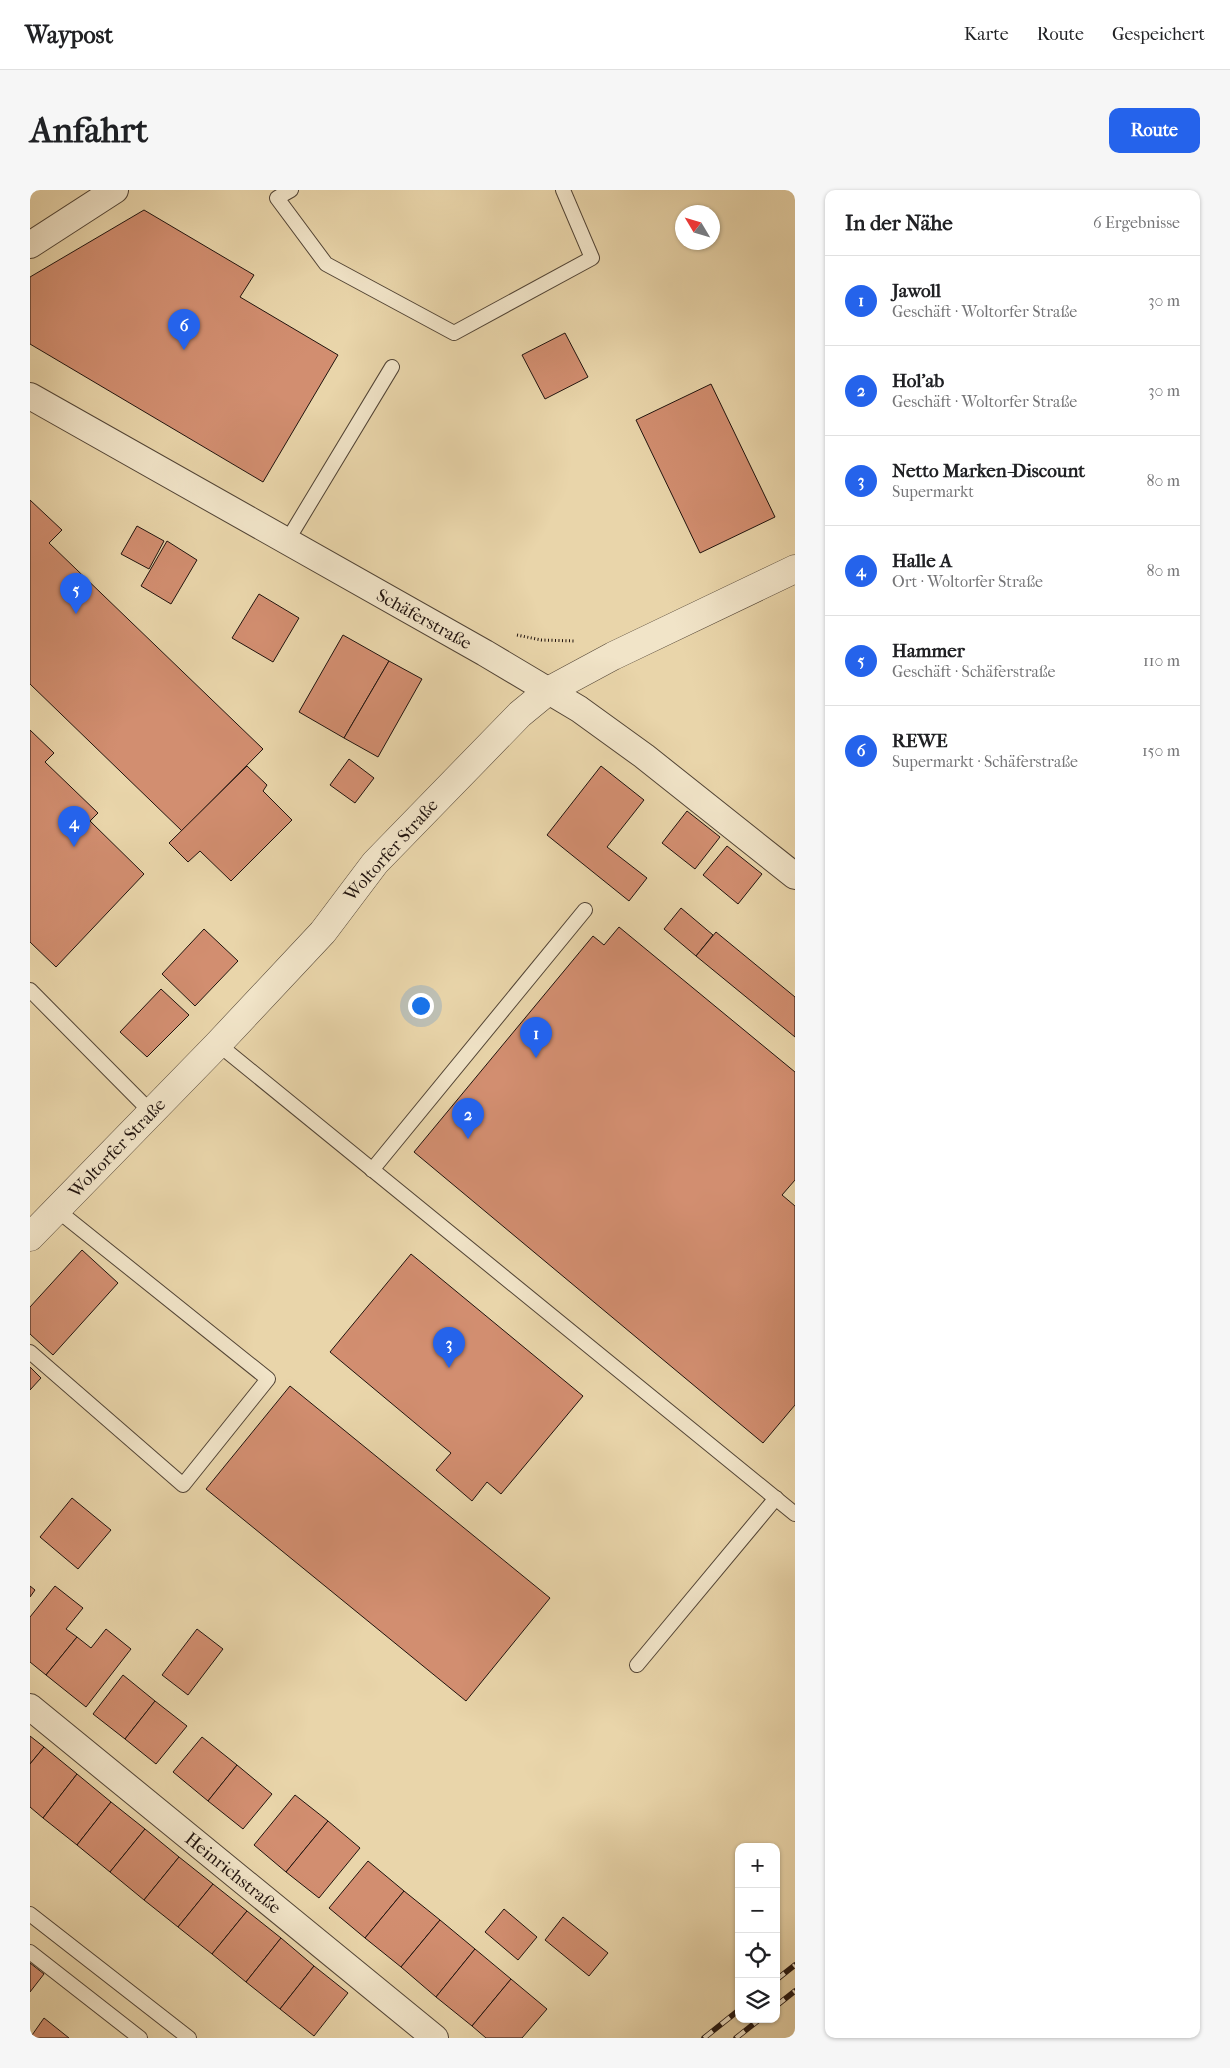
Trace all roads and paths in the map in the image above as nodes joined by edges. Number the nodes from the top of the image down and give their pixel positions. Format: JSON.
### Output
{"nodes":[{"id":1,"x":115,"y":190,"type":"edge"},
{"id":2,"x":291,"y":190,"type":"edge"},
{"id":3,"x":563,"y":190,"type":"edge"},
{"id":4,"x":30,"y":245,"type":"edge"},
{"id":5,"x":392,"y":367,"type":"dead end"},
{"id":6,"x":30,"y":396,"type":"edge"},
{"id":7,"x":287,"y":541,"type":"junction"},
{"id":8,"x":795,"y":569,"type":"edge"},
{"id":9,"x":508,"y":634,"type":"dead end"},
{"id":10,"x":579,"y":641,"type":"dead end"},
{"id":11,"x":548,"y":691,"type":"junction"},
{"id":12,"x":795,"y":876,"type":"edge"},
{"id":13,"x":585,"y":910,"type":"dead end"},
{"id":14,"x":30,"y":990,"type":"edge"},
{"id":15,"x":218,"y":1044,"type":"junction"},
{"id":16,"x":151,"y":1112,"type":"junction"},
{"id":17,"x":372,"y":1170,"type":"junction"},
{"id":18,"x":57,"y":1210,"type":"junction"},
{"id":19,"x":30,"y":1237,"type":"edge"},
{"id":20,"x":30,"y":1352,"type":"edge"},
{"id":21,"x":776,"y":1498,"type":"junction"},
{"id":22,"x":795,"y":1514,"type":"edge"},
{"id":23,"x":638,"y":1665,"type":"dead end"},
{"id":24,"x":30,"y":1707,"type":"edge"},
{"id":25,"x":30,"y":1914,"type":"edge"},
{"id":26,"x":30,"y":1952,"type":"edge"},
{"id":27,"x":140,"y":2038,"type":"edge"},
{"id":28,"x":189,"y":2038,"type":"edge"},
{"id":29,"x":435,"y":2038,"type":"edge"}],
"edges":[{"from":1,"to":4,"type":"street"},
{"from":2,"to":3,"type":"lane"},
{"from":5,"to":7,"type":"lane"},
{"from":6,"to":7,"type":"street","name":"Schäferstraße"},
{"from":7,"to":11,"type":"street","name":"Schäferstraße"},
{"from":8,"to":11,"type":"street","name":"Woltorfer Straße"},
{"from":9,"to":10,"type":"path"},
{"from":11,"to":12,"type":"street","name":"Schäferstraße"},
{"from":11,"to":15,"type":"street","name":"Woltorfer Straße"},
{"from":13,"to":17,"type":"lane"},
{"from":14,"to":16,"type":"lane"},
{"from":15,"to":16,"type":"street","name":"Woltorfer Straße"},
{"from":15,"to":17,"type":"lane"},
{"from":16,"to":18,"type":"street","name":"Woltorfer Straße"},
{"from":17,"to":21,"type":"lane"},
{"from":18,"to":19,"type":"street","name":"Woltorfer Straße"},
{"from":18,"to":20,"type":"lane"},
{"from":21,"to":22,"type":"lane"},
{"from":21,"to":23,"type":"lane"},
{"from":24,"to":29,"type":"street","name":"Heinrichstraße"},
{"from":25,"to":28,"type":"lane"},
{"from":26,"to":27,"type":"lane"}]}
